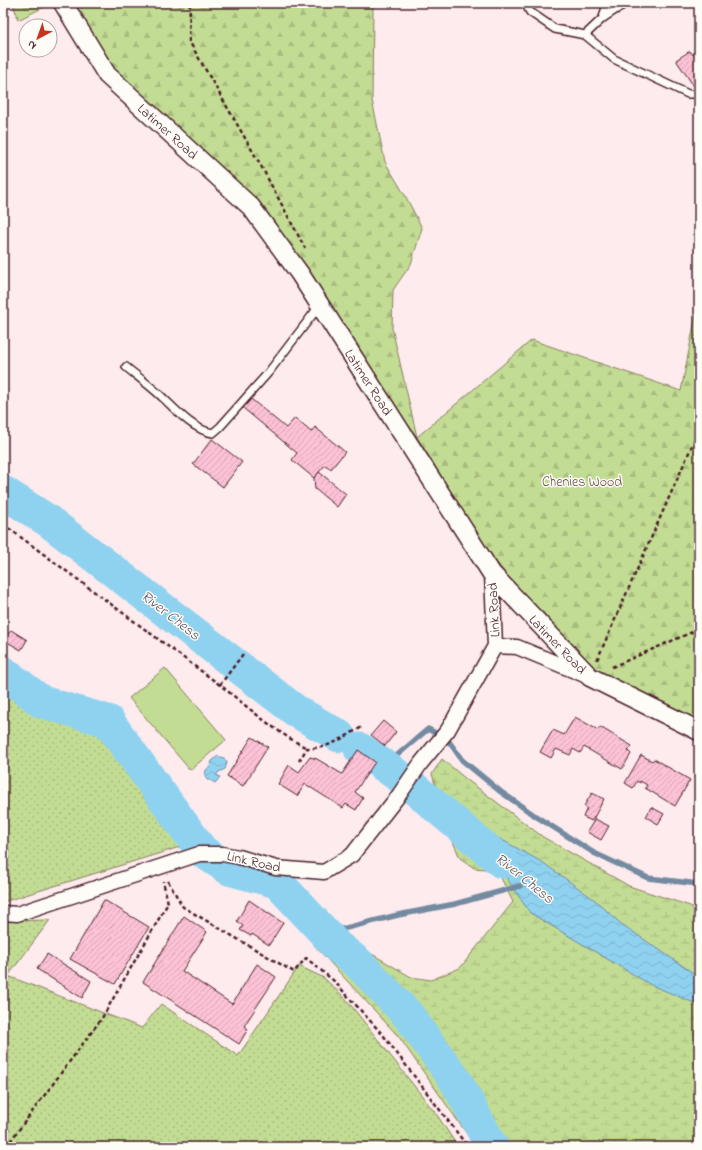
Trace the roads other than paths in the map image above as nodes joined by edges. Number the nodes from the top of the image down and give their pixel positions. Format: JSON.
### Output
{"nodes":[{"id":1,"x":63,"y":3,"type":"edge"},
{"id":2,"x":524,"y":3,"type":"edge"},
{"id":3,"x":607,"y":3,"type":"edge"},
{"id":4,"x":626,"y":3,"type":"edge"},
{"id":5,"x":603,"y":18,"type":"junction"},
{"id":6,"x":585,"y":34,"type":"junction"},
{"id":7,"x":699,"y":94,"type":"edge"},
{"id":8,"x":320,"y":305,"type":"junction"},
{"id":9,"x":126,"y":367,"type":"dead end"},
{"id":10,"x":492,"y":574,"type":"junction"},
{"id":11,"x":495,"y":646,"type":"junction"},
{"id":12,"x":590,"y":677,"type":"junction"},
{"id":13,"x":699,"y":731,"type":"edge"},
{"id":14,"x":3,"y":913,"type":"edge"}],
"edges":[{"from":1,"to":8,"type":"street","name":"Latimer Road"},
{"from":2,"to":6,"type":"lane"},
{"from":3,"to":5,"type":"lane"},
{"from":4,"to":5,"type":"lane"},
{"from":5,"to":6,"type":"lane"},
{"from":6,"to":7,"type":"lane"},
{"from":8,"to":9,"type":"lane"},
{"from":8,"to":10,"type":"street","name":"Latimer Road"},
{"from":10,"to":11,"type":"street","name":"Link Road"},
{"from":10,"to":12,"type":"street","name":"Latimer Road"},
{"from":11,"to":12,"type":"street","name":"Link Road"},
{"from":11,"to":14,"type":"street","name":"Link Road"},
{"from":12,"to":13,"type":"street","name":"Latimer Road"}]}
